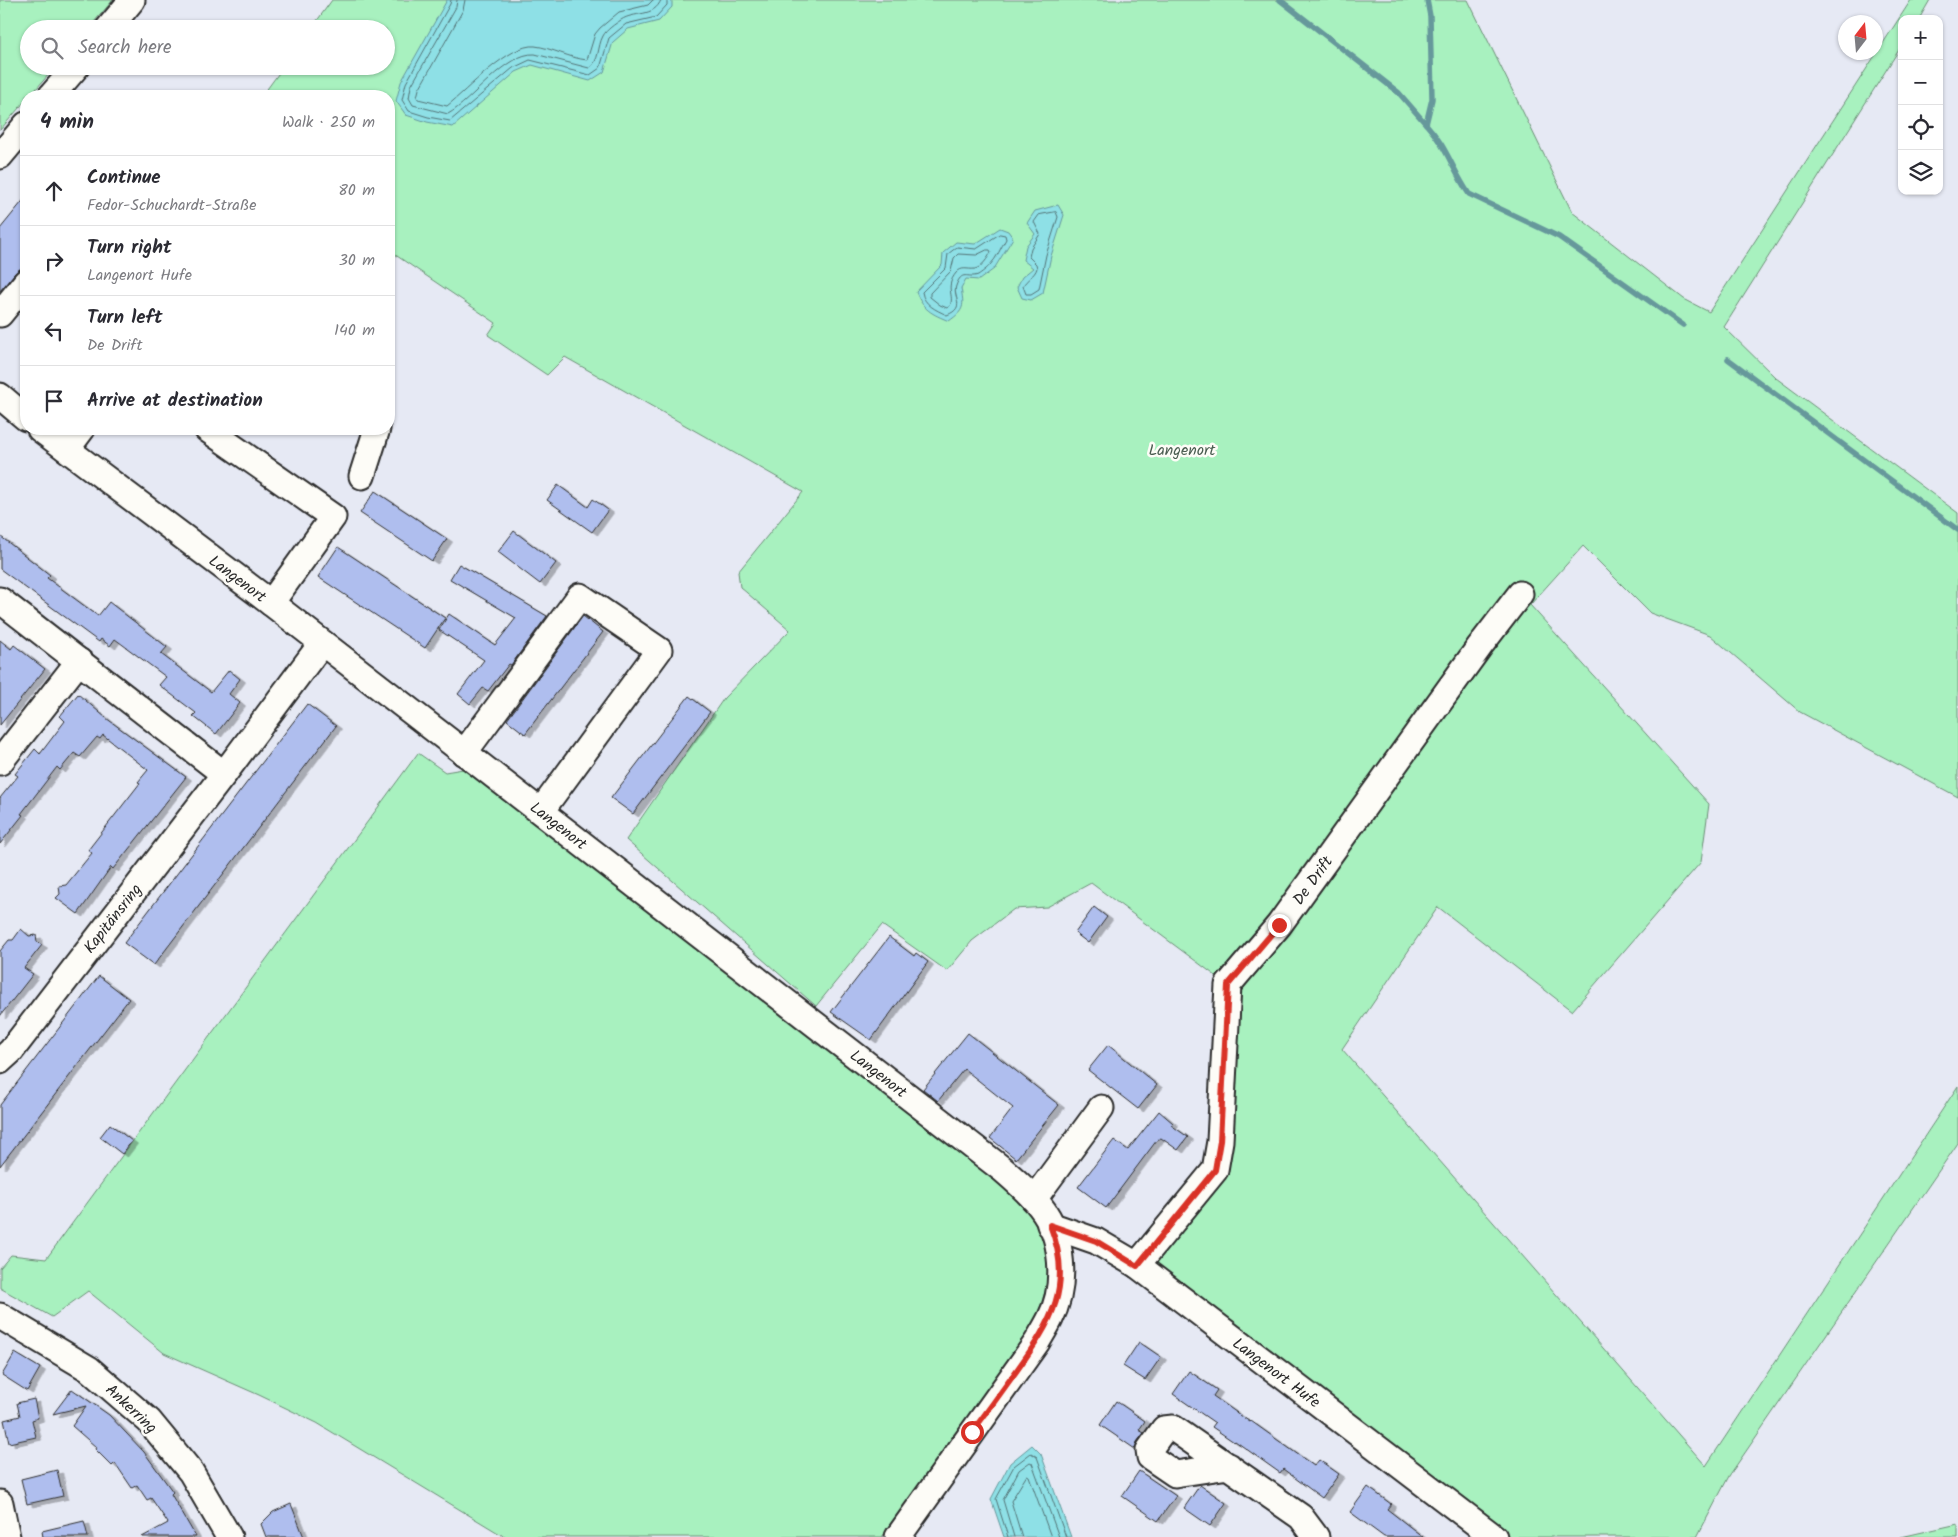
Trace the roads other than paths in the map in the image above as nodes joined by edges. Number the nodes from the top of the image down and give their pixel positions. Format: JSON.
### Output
{"nodes":[{"id":1,"x":132,"y":0,"type":"edge"},
{"id":2,"x":115,"y":20,"type":"edge"},
{"id":3,"x":68,"y":75,"type":"edge"},
{"id":4,"x":56,"y":90,"type":"edge"},
{"id":5,"x":20,"y":132,"type":"edge"},
{"id":6,"x":0,"y":156,"type":"edge"},
{"id":7,"x":20,"y":289,"type":"edge"},
{"id":8,"x":0,"y":314,"type":"edge"},
{"id":9,"x":0,"y":396,"type":"edge"},
{"id":10,"x":20,"y":413,"type":"edge"},
{"id":11,"x":48,"y":435,"type":"edge"},
{"id":12,"x":78,"y":435,"type":"edge"},
{"id":13,"x":216,"y":435,"type":"edge"},
{"id":14,"x":375,"y":435,"type":"edge"},
{"id":15,"x":67,"y":449,"type":"junction"},
{"id":16,"x":362,"y":476,"type":"dead end"},
{"id":17,"x":1520,"y":594,"type":"dead end"},
{"id":18,"x":0,"y":600,"type":"edge"},
{"id":19,"x":271,"y":603,"type":"junction"},
{"id":20,"x":322,"y":643,"type":"junction"},
{"id":21,"x":79,"y":661,"type":"junction"},
{"id":22,"x":464,"y":753,"type":"junction"},
{"id":23,"x":0,"y":762,"type":"edge"},
{"id":24,"x":224,"y":774,"type":"junction"},
{"id":25,"x":541,"y":811,"type":"junction"},
{"id":26,"x":0,"y":1061,"type":"edge"},
{"id":27,"x":1101,"y":1108,"type":"dead end"},
{"id":28,"x":1034,"y":1199,"type":"junction"},
{"id":29,"x":1054,"y":1233,"type":"junction"},
{"id":30,"x":1137,"y":1266,"type":"junction"},
{"id":31,"x":0,"y":1316,"type":"edge"},
{"id":32,"x":1229,"y":1466,"type":"dead end"},
{"id":33,"x":0,"y":1503,"type":"edge"},
{"id":34,"x":7,"y":1537,"type":"edge"},
{"id":35,"x":229,"y":1537,"type":"edge"},
{"id":36,"x":898,"y":1537,"type":"edge"},
{"id":37,"x":1316,"y":1537,"type":"edge"},
{"id":38,"x":1494,"y":1537,"type":"edge"}],
"edges":[{"from":1,"to":2,"type":"street"},
{"from":3,"to":4,"type":"street"},
{"from":5,"to":6,"type":"street"},
{"from":7,"to":8,"type":"street"},
{"from":9,"to":10,"type":"street"},
{"from":11,"to":15,"type":"street","name":"Langenort"},
{"from":12,"to":15,"type":"street"},
{"from":13,"to":19,"type":"street"},
{"from":14,"to":16,"type":"street"},
{"from":15,"to":19,"type":"street","name":"Langenort"},
{"from":17,"to":30,"type":"street","name":"De Drift"},
{"from":18,"to":21,"type":"street"},
{"from":19,"to":20,"type":"street","name":"Langenort"},
{"from":20,"to":22,"type":"street","name":"Langenort"},
{"from":20,"to":24,"type":"street","name":"Kapitänsring"},
{"from":21,"to":23,"type":"street"},
{"from":21,"to":24,"type":"street"},
{"from":22,"to":25,"type":"street","name":"Langenort"},
{"from":22,"to":25,"type":"street"},
{"from":24,"to":26,"type":"street","name":"Kapitänsring"},
{"from":25,"to":28,"type":"street","name":"Langenort"},
{"from":27,"to":28,"type":"street"},
{"from":28,"to":29,"type":"street","name":"Langenort"},
{"from":29,"to":30,"type":"street","name":"Langenort Hufe"},
{"from":29,"to":36,"type":"street"},
{"from":30,"to":38,"type":"street","name":"Langenort Hufe"},
{"from":31,"to":35,"type":"street","name":"Ankerring"},
{"from":32,"to":37,"type":"street"},
{"from":33,"to":34,"type":"street"}]}
